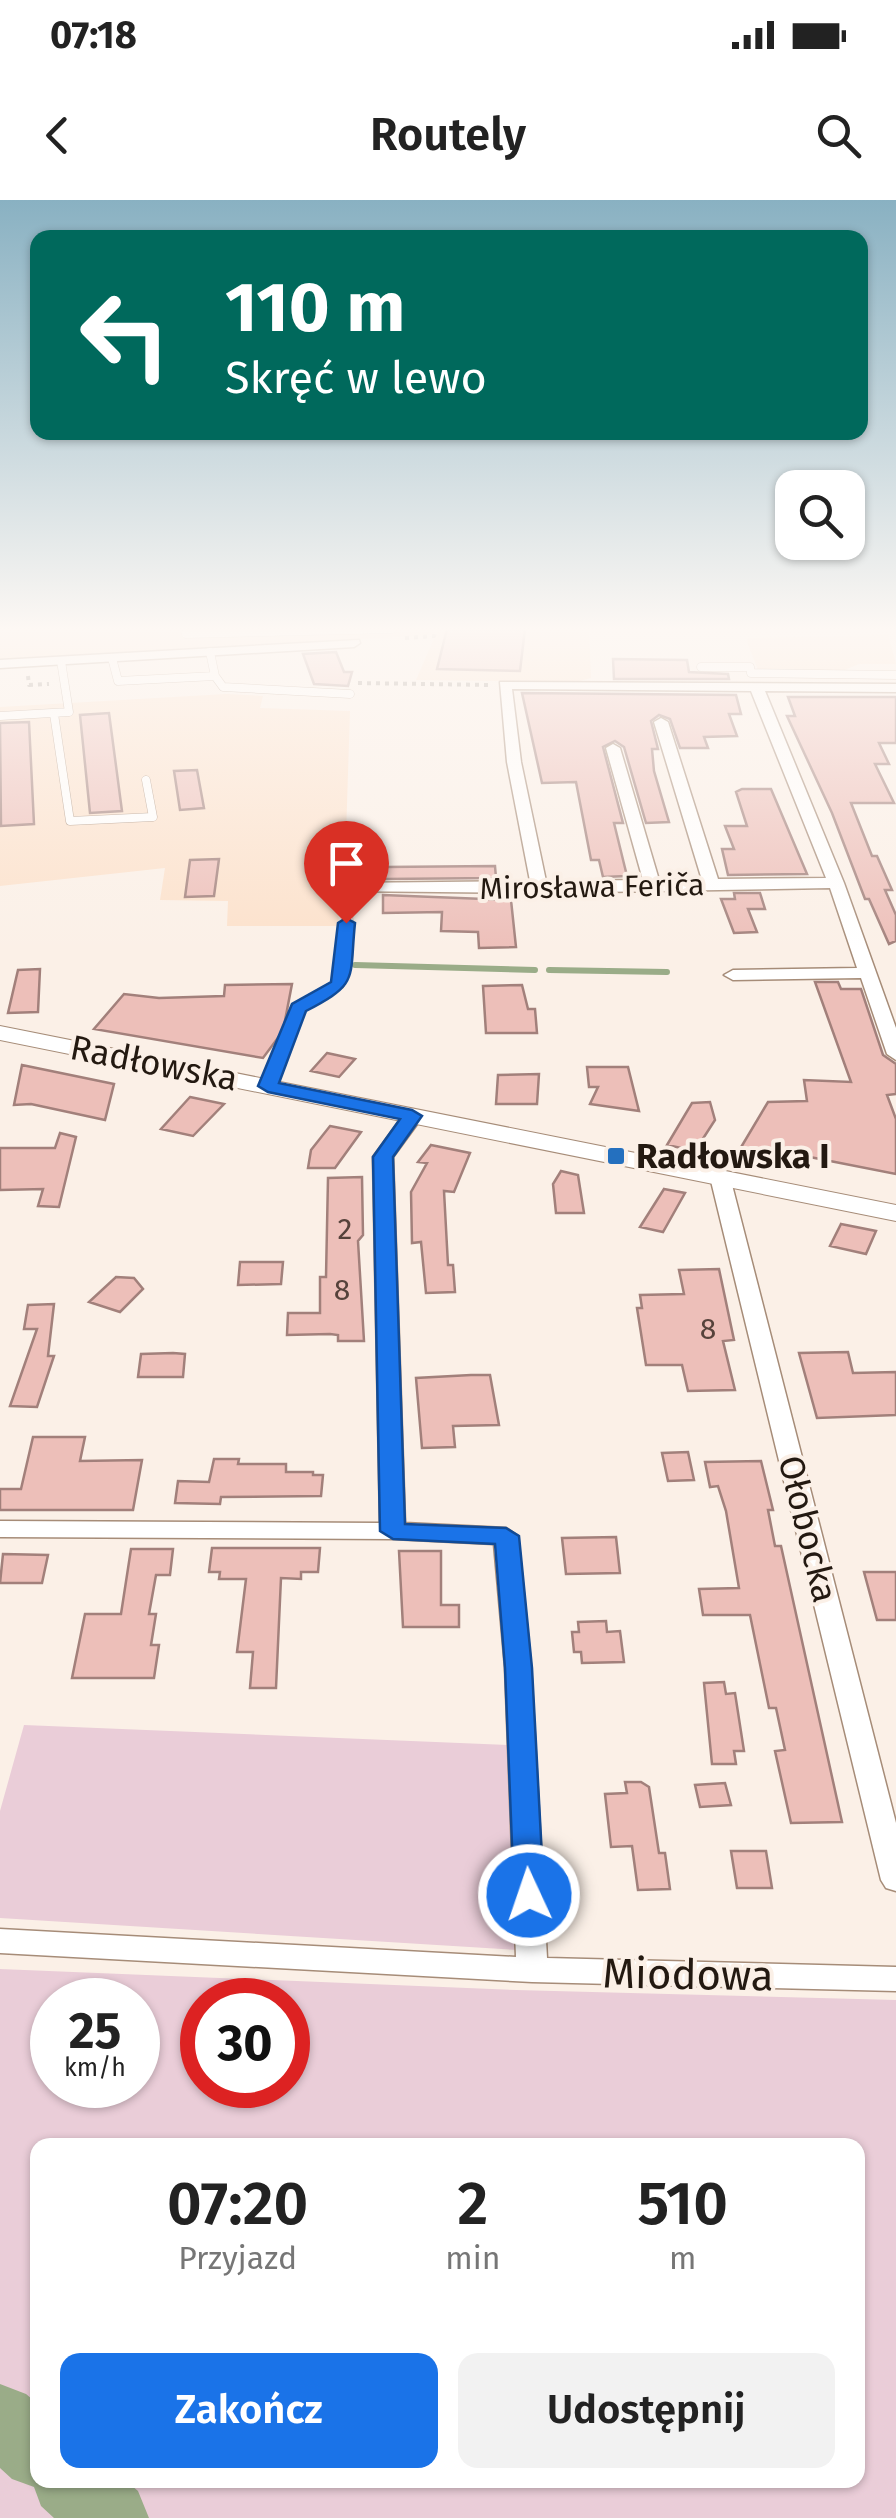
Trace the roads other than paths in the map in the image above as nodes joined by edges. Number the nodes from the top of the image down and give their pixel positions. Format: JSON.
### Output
{"nodes":[{"id":1,"x":57,"y":737,"type":"edge"},
{"id":2,"x":511,"y":737,"type":"edge"},
{"id":3,"x":666,"y":737,"type":"edge"},
{"id":4,"x":777,"y":737,"type":"edge"},
{"id":5,"x":613,"y":748,"type":"dead end"},
{"id":6,"x":146,"y":780,"type":"dead end"},
{"id":7,"x":346,"y":849,"type":"dead end"},
{"id":8,"x":836,"y":884,"type":"junction"},
{"id":9,"x":653,"y":886,"type":"junction"},
{"id":10,"x":712,"y":886,"type":"junction"},
{"id":11,"x":348,"y":888,"type":"junction"},
{"id":12,"x":538,"y":888,"type":"junction"},
{"id":13,"x":865,"y":973,"type":"junction"},
{"id":14,"x":733,"y":975,"type":"dead end"},
{"id":15,"x":0,"y":1032,"type":"edge"},
{"id":16,"x":896,"y":1054,"type":"edge"},
{"id":17,"x":268,"y":1086,"type":"junction"},
{"id":18,"x":412,"y":1116,"type":"junction"},
{"id":19,"x":720,"y":1177,"type":"junction"},
{"id":20,"x":896,"y":1212,"type":"edge"},
{"id":21,"x":0,"y":1529,"type":"edge"},
{"id":22,"x":393,"y":1531,"type":"junction"},
{"id":23,"x":896,"y":1880,"type":"edge"},
{"id":24,"x":0,"y":1940,"type":"edge"},
{"id":25,"x":532,"y":1970,"type":"junction"},
{"id":26,"x":896,"y":1979,"type":"edge"}],
"edges":[{"from":1,"to":6,"type":"lane"},
{"from":2,"to":12,"type":"street"},
{"from":3,"to":10,"type":"street"},
{"from":4,"to":8,"type":"street"},
{"from":5,"to":9,"type":"street"},
{"from":7,"to":11,"type":"lane"},
{"from":8,"to":10,"type":"street","name":"Mirosława Feriča"},
{"from":8,"to":13,"type":"street"},
{"from":9,"to":10,"type":"street","name":"Mirosława Feriča"},
{"from":9,"to":12,"type":"street","name":"Mirosława Feriča"},
{"from":11,"to":12,"type":"street","name":"Mirosława Feriča"},
{"from":11,"to":17,"type":"lane"},
{"from":13,"to":14,"type":"street"},
{"from":13,"to":16,"type":"street"},
{"from":15,"to":17,"type":"street","name":"Radłowska"},
{"from":17,"to":18,"type":"street","name":"Radłowska"},
{"from":18,"to":19,"type":"street","name":"Radłowska"},
{"from":18,"to":22,"type":"street"},
{"from":19,"to":20,"type":"street","name":"Radłowska"},
{"from":19,"to":23,"type":"street","name":"Ołobocka"},
{"from":21,"to":22,"type":"street"},
{"from":22,"to":25,"type":"street"},
{"from":24,"to":25,"type":"street","name":"Miodowa"},
{"from":25,"to":26,"type":"street","name":"Miodowa"}]}
